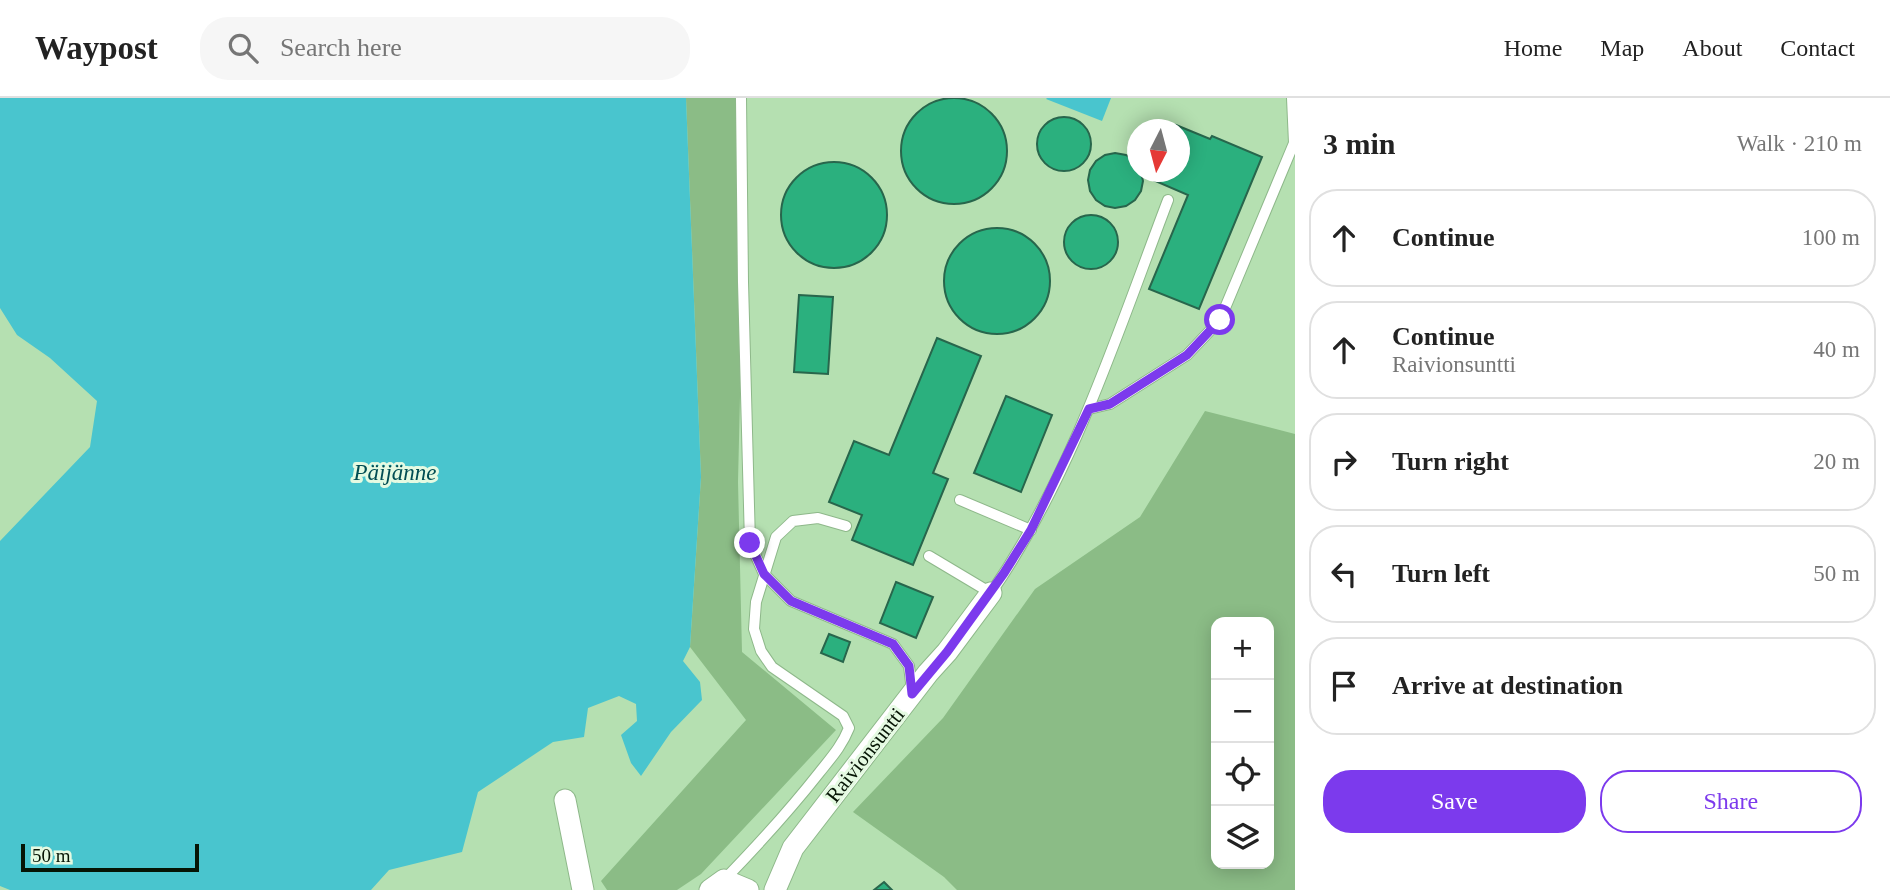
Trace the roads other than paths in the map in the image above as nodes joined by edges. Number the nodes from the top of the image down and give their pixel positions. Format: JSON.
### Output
{"nodes":[{"id":1,"x":741,"y":98,"type":"edge"},
{"id":2,"x":1292,"y":98,"type":"edge"},
{"id":3,"x":1168,"y":200,"type":"dead end"},
{"id":4,"x":1089,"y":409,"type":"junction"},
{"id":5,"x":960,"y":500,"type":"dead end"},
{"id":6,"x":846,"y":526,"type":"dead end"},
{"id":7,"x":1031,"y":530,"type":"junction"},
{"id":8,"x":929,"y":556,"type":"dead end"},
{"id":9,"x":764,"y":574,"type":"junction"},
{"id":10,"x":991,"y":593,"type":"junction"},
{"id":11,"x":912,"y":694,"type":"junction"},
{"id":12,"x":565,"y":800,"type":"dead end"},
{"id":13,"x":717,"y":885,"type":"edge"},
{"id":14,"x":583,"y":890,"type":"edge"},
{"id":15,"x":748,"y":890,"type":"edge"},
{"id":16,"x":775,"y":890,"type":"edge"}],
"edges":[{"from":1,"to":9,"type":"lane"},
{"from":2,"to":4,"type":"lane"},
{"from":3,"to":4,"type":"lane"},
{"from":4,"to":7,"type":"lane"},
{"from":5,"to":7,"type":"lane"},
{"from":6,"to":9,"type":"lane"},
{"from":7,"to":10,"type":"lane"},
{"from":8,"to":10,"type":"lane"},
{"from":9,"to":11,"type":"lane"},
{"from":9,"to":13,"type":"lane"},
{"from":10,"to":11,"type":"street","name":"Raivionsuntti"},
{"from":11,"to":16,"type":"street","name":"Raivionsuntti"},
{"from":12,"to":14,"type":"street"},
{"from":13,"to":15,"type":"street"}]}
